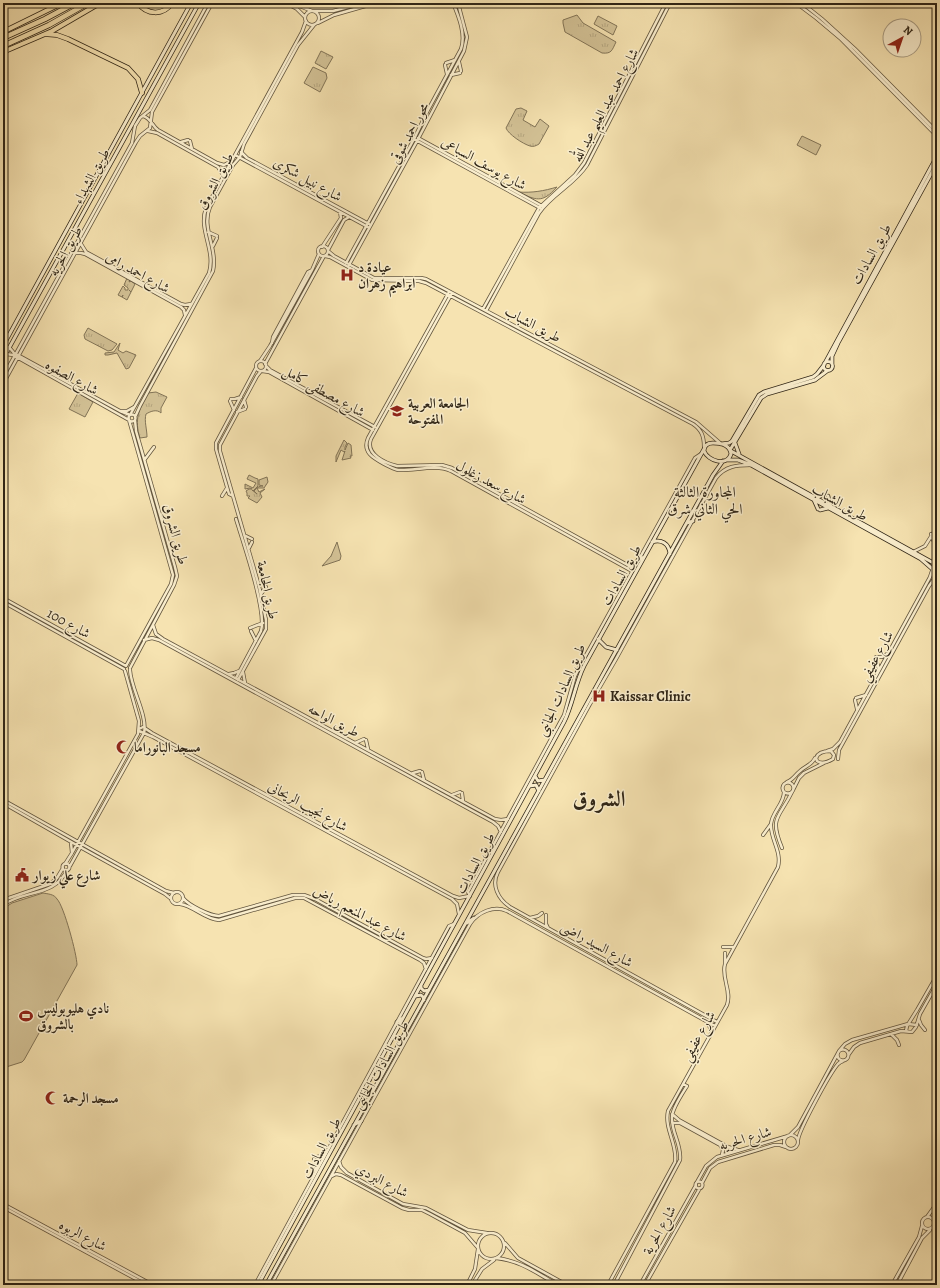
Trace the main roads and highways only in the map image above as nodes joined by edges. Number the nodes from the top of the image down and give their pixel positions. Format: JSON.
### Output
{"nodes":[{"id":1,"x":62,"y":3,"type":"edge"},
{"id":2,"x":75,"y":3,"type":"edge"},
{"id":3,"x":88,"y":3,"type":"edge"},
{"id":4,"x":100,"y":3,"type":"edge"},
{"id":5,"x":138,"y":3,"type":"edge"},
{"id":6,"x":172,"y":3,"type":"edge"},
{"id":7,"x":190,"y":3,"type":"edge"},
{"id":8,"x":199,"y":3,"type":"edge"},
{"id":9,"x":3,"y":32,"type":"edge"},
{"id":10,"x":45,"y":34,"type":"junction"},
{"id":11,"x":3,"y":38,"type":"edge"},
{"id":12,"x":3,"y":46,"type":"edge"},
{"id":13,"x":3,"y":52,"type":"edge"},
{"id":14,"x":142,"y":93,"type":"junction"},
{"id":15,"x":121,"y":131,"type":"junction"},
{"id":16,"x":127,"y":134,"type":"junction"},
{"id":17,"x":116,"y":140,"type":"junction"},
{"id":18,"x":122,"y":144,"type":"junction"},
{"id":19,"x":937,"y":156,"type":"edge"},
{"id":20,"x":937,"y":164,"type":"edge"},
{"id":21,"x":896,"y":234,"type":"junction"},
{"id":22,"x":840,"y":338,"type":"junction"},
{"id":23,"x":3,"y":346,"type":"edge"},
{"id":24,"x":3,"y":359,"type":"edge"},
{"id":25,"x":824,"y":364,"type":"junction"},
{"id":26,"x":832,"y":364,"type":"junction"},
{"id":27,"x":827,"y":371,"type":"junction"},
{"id":28,"x":752,"y":408,"type":"junction"},
{"id":29,"x":735,"y":442,"type":"junction"},
{"id":30,"x":721,"y":444,"type":"junction"},
{"id":31,"x":704,"y":448,"type":"junction"},
{"id":32,"x":730,"y":450,"type":"junction"},
{"id":33,"x":740,"y":456,"type":"junction"},
{"id":34,"x":728,"y":460,"type":"junction"},
{"id":35,"x":723,"y":461,"type":"junction"},
{"id":36,"x":714,"y":475,"type":"junction"},
{"id":37,"x":716,"y":478,"type":"road end"},
{"id":38,"x":815,"y":499,"type":"junction"},
{"id":39,"x":830,"y":507,"type":"junction"},
{"id":40,"x":693,"y":521,"type":"road end"},
{"id":41,"x":688,"y":522,"type":"junction"},
{"id":42,"x":652,"y":542,"type":"junction"},
{"id":43,"x":670,"y":554,"type":"junction"},
{"id":44,"x":644,"y":557,"type":"junction"},
{"id":45,"x":638,"y":560,"type":"road end"},
{"id":46,"x":937,"y":565,"type":"edge"},
{"id":47,"x":661,"y":570,"type":"junction"},
{"id":48,"x":664,"y":573,"type":"road end"},
{"id":49,"x":937,"y":574,"type":"edge"},
{"id":50,"x":625,"y":583,"type":"road end"},
{"id":51,"x":626,"y":588,"type":"junction"},
{"id":52,"x":598,"y":639,"type":"junction"},
{"id":53,"x":617,"y":650,"type":"junction"},
{"id":54,"x":603,"y":681,"type":"road end"},
{"id":55,"x":598,"y":685,"type":"junction"},
{"id":56,"x":572,"y":689,"type":"road end"},
{"id":57,"x":575,"y":693,"type":"junction"},
{"id":58,"x":581,"y":715,"type":"junction"},
{"id":59,"x":582,"y":719,"type":"road end"},
{"id":60,"x":556,"y":767,"type":"road end"},
{"id":61,"x":551,"y":769,"type":"junction"},
{"id":62,"x":535,"y":776,"type":"junction"},
{"id":63,"x":544,"y":780,"type":"junction"},
{"id":64,"x":530,"y":786,"type":"junction"},
{"id":65,"x":539,"y":791,"type":"junction"},
{"id":66,"x":502,"y":857,"type":"junction"},
{"id":67,"x":502,"y":866,"type":"road end"},
{"id":68,"x":474,"y":918,"type":"road end"},
{"id":69,"x":465,"y":924,"type":"junction"},
{"id":70,"x":421,"y":985,"type":"junction"},
{"id":71,"x":430,"y":989,"type":"junction"},
{"id":72,"x":415,"y":996,"type":"junction"},
{"id":73,"x":409,"y":1000,"type":"road end"},
{"id":74,"x":424,"y":1000,"type":"junction"},
{"id":75,"x":410,"y":1007,"type":"junction"},
{"id":76,"x":419,"y":1015,"type":"road end"},
{"id":77,"x":404,"y":1017,"type":"junction"},
{"id":78,"x":414,"y":1018,"type":"junction"},
{"id":79,"x":397,"y":1022,"type":"road end"},
{"id":80,"x":408,"y":1030,"type":"junction"},
{"id":81,"x":408,"y":1036,"type":"road end"},
{"id":82,"x":389,"y":1037,"type":"road end"},
{"id":83,"x":390,"y":1043,"type":"junction"},
{"id":84,"x":361,"y":1122,"type":"road end"},
{"id":85,"x":354,"y":1125,"type":"junction"},
{"id":86,"x":351,"y":1131,"type":"junction"},
{"id":87,"x":351,"y":1138,"type":"road end"},
{"id":88,"x":307,"y":1197,"type":"junction"},
{"id":89,"x":313,"y":1201,"type":"junction"},
{"id":90,"x":301,"y":1207,"type":"junction"},
{"id":91,"x":308,"y":1210,"type":"junction"},
{"id":92,"x":261,"y":1280,"type":"junction"},
{"id":93,"x":258,"y":1285,"type":"edge"},
{"id":94,"x":266,"y":1285,"type":"edge"}],
"edges":[{"from":1,"to":9,"type":"highway"},
{"from":2,"to":11,"type":"highway"},
{"from":3,"to":12,"type":"highway"},
{"from":4,"to":10,"type":"highway"},
{"from":5,"to":6,"type":"highway"},
{"from":7,"to":14,"type":"main road","name":"طريق الشهداء"},
{"from":8,"to":16,"type":"main road","name":"طريق الشهداء"},
{"from":10,"to":13,"type":"highway"},
{"from":10,"to":14,"type":"highway"},
{"from":14,"to":15,"type":"main road","name":"طريق الشهداء"},
{"from":15,"to":16,"type":"main road"},
{"from":15,"to":17,"type":"main road","name":"طريق الشهداء"},
{"from":16,"to":18,"type":"main road","name":"طريق الشهداء"},
{"from":17,"to":18,"type":"main road"},
{"from":17,"to":23,"type":"main road","name":"طريق الشهداء"},
{"from":18,"to":24,"type":"main road","name":"طريق الشهداء"},
{"from":19,"to":21,"type":"main road","name":"طريق السادات"},
{"from":20,"to":21,"type":"main road","name":"طريق السادات"},
{"from":21,"to":22,"type":"main road","name":"طريق السادات"},
{"from":22,"to":25,"type":"main road","name":"طريق السادات"},
{"from":22,"to":26,"type":"main road","name":"طريق السادات"},
{"from":25,"to":26,"type":"main road"},
{"from":25,"to":27,"type":"main road"},
{"from":25,"to":28,"type":"main road","name":"طريق السادات"},
{"from":26,"to":27,"type":"main road"},
{"from":27,"to":28,"type":"main road","name":"طريق السادات"},
{"from":28,"to":29,"type":"main road","name":"طريق السادات"},
{"from":28,"to":30,"type":"main road","name":"طريق السادات"},
{"from":29,"to":32,"type":"main road","name":"طريق السادات"},
{"from":29,"to":33,"type":"main road"},
{"from":30,"to":31,"type":"main road"},
{"from":30,"to":32,"type":"main road"},
{"from":31,"to":35,"type":"main road"},
{"from":31,"to":42,"type":"main road","name":"طريق السادات"},
{"from":32,"to":33,"type":"main road","name":"طريق الشباب"},
{"from":32,"to":34,"type":"main road"},
{"from":33,"to":38,"type":"main road","name":"طريق الشباب"},
{"from":34,"to":35,"type":"main road"},
{"from":34,"to":38,"type":"main road","name":"طريق الشباب"},
{"from":35,"to":36,"type":"main road","name":"طريق السادات"},
{"from":36,"to":37,"type":"main road"},
{"from":36,"to":41,"type":"main road","name":"طريق السادات"},
{"from":38,"to":39,"type":"main road","name":"طريق الشباب"},
{"from":38,"to":39,"type":"main road"},
{"from":38,"to":39,"type":"main road"},
{"from":39,"to":46,"type":"main road","name":"طريق الشباب"},
{"from":39,"to":49,"type":"main road","name":"طريق الشباب"},
{"from":40,"to":41,"type":"main road"},
{"from":41,"to":43,"type":"main road","name":"طريق السادات"},
{"from":42,"to":43,"type":"main road"},
{"from":42,"to":44,"type":"main road","name":"طريق السادات"},
{"from":43,"to":47,"type":"main road","name":"طريق السادات"},
{"from":44,"to":45,"type":"main road"},
{"from":44,"to":51,"type":"main road","name":"طريق السادات"},
{"from":47,"to":48,"type":"main road"},
{"from":47,"to":53,"type":"main road","name":"طريق السادات"},
{"from":50,"to":51,"type":"main road"},
{"from":51,"to":52,"type":"main road","name":"طريق السادات"},
{"from":52,"to":53,"type":"main road"},
{"from":52,"to":57,"type":"main road","name":"طريق السادات"},
{"from":53,"to":55,"type":"main road","name":"طريق السادات"},
{"from":54,"to":55,"type":"main road"},
{"from":55,"to":58,"type":"main road","name":"طريق السادات"},
{"from":56,"to":57,"type":"main road"},
{"from":57,"to":62,"type":"main road","name":"طريق السادات"},
{"from":58,"to":59,"type":"main road"},
{"from":58,"to":61,"type":"main road","name":"طريق السادات"},
{"from":60,"to":61,"type":"main road"},
{"from":61,"to":63,"type":"main road","name":"طريق السادات"},
{"from":62,"to":63,"type":"main road"},
{"from":62,"to":64,"type":"main road","name":"طريق السادات"},
{"from":63,"to":65,"type":"main road","name":"طريق السادات"},
{"from":64,"to":65,"type":"main road"},
{"from":64,"to":70,"type":"main road","name":"طريق السادات"},
{"from":65,"to":66,"type":"main road","name":"طريق السادات"},
{"from":66,"to":67,"type":"main road"},
{"from":66,"to":69,"type":"main road","name":"طريق السادات"},
{"from":68,"to":69,"type":"main road"},
{"from":69,"to":71,"type":"main road","name":"طريق السادات"},
{"from":70,"to":71,"type":"main road"},
{"from":70,"to":72,"type":"main road","name":"طريق السادات"},
{"from":71,"to":74,"type":"main road","name":"طريق السادات"},
{"from":72,"to":74,"type":"main road"},
{"from":72,"to":75,"type":"main road","name":"طريق السادات"},
{"from":73,"to":75,"type":"main road"},
{"from":74,"to":78,"type":"main road","name":"طريق السادات"},
{"from":75,"to":77,"type":"main road","name":"طريق السادات"},
{"from":76,"to":78,"type":"main road"},
{"from":77,"to":79,"type":"main road"},
{"from":77,"to":83,"type":"main road","name":"طريق السادات"},
{"from":78,"to":80,"type":"main road","name":"طريق السادات"},
{"from":80,"to":81,"type":"main road"},
{"from":80,"to":85,"type":"main road","name":"طريق السادات"},
{"from":82,"to":83,"type":"main road"},
{"from":83,"to":88,"type":"main road","name":"طريق السادات"},
{"from":84,"to":85,"type":"main road"},
{"from":85,"to":86,"type":"main road","name":"طريق السادات"},
{"from":86,"to":87,"type":"main road"},
{"from":86,"to":89,"type":"main road","name":"طريق السادات"},
{"from":88,"to":89,"type":"main road"},
{"from":88,"to":90,"type":"main road","name":"طريق السادات"},
{"from":89,"to":91,"type":"main road","name":"طريق السادات"},
{"from":90,"to":91,"type":"main road"},
{"from":90,"to":92,"type":"main road","name":"طريق السادات"},
{"from":91,"to":94,"type":"main road","name":"طريق السادات"},
{"from":92,"to":93,"type":"main road","name":"طريق السادات"},
{"from":92,"to":94,"type":"main road"}]}
